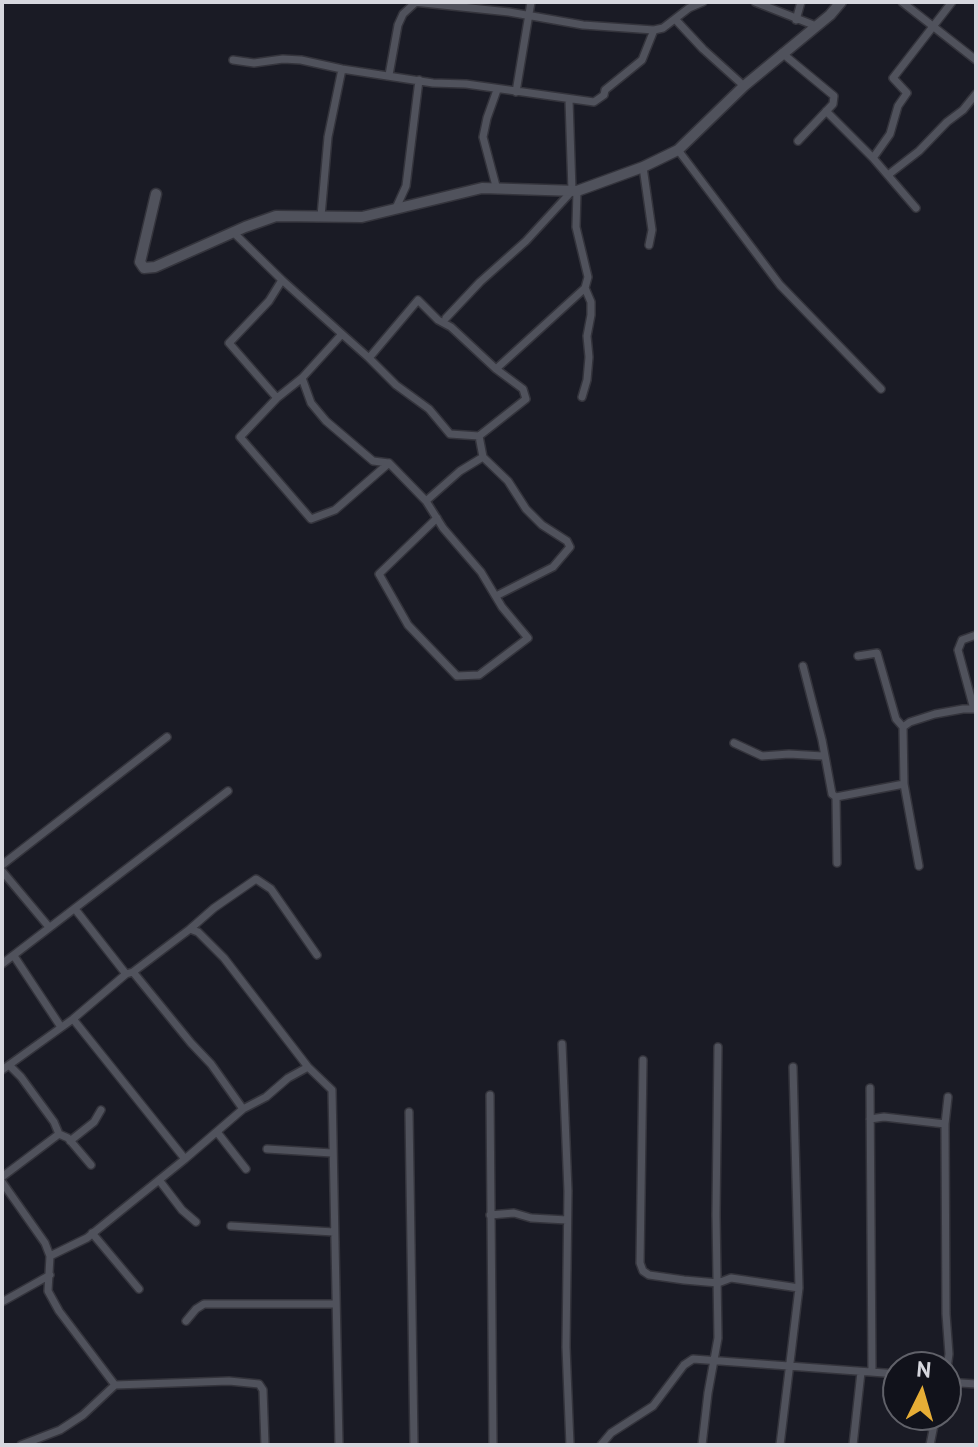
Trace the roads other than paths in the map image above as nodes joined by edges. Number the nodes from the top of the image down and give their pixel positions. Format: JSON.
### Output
{"nodes":[{"id":1,"x":415,"y":2,"type":"edge"},
{"id":2,"x":531,"y":2,"type":"edge"},
{"id":3,"x":703,"y":2,"type":"edge"},
{"id":4,"x":755,"y":2,"type":"edge"},
{"id":5,"x":801,"y":2,"type":"edge"},
{"id":6,"x":841,"y":2,"type":"edge"},
{"id":7,"x":902,"y":2,"type":"edge"},
{"id":8,"x":952,"y":2,"type":"edge"},
{"id":9,"x":531,"y":15,"type":"junction"},
{"id":10,"x":675,"y":19,"type":"junction"},
{"id":11,"x":796,"y":20,"type":"junction"},
{"id":12,"x":816,"y":26,"type":"junction"},
{"id":13,"x":932,"y":27,"type":"junction"},
{"id":14,"x":654,"y":30,"type":"junction"},
{"id":15,"x":782,"y":53,"type":"junction"},
{"id":16,"x":233,"y":60,"type":"dead end"},
{"id":17,"x":976,"y":60,"type":"edge"},
{"id":18,"x":342,"y":69,"type":"junction"},
{"id":19,"x":389,"y":75,"type":"junction"},
{"id":20,"x":419,"y":80,"type":"junction"},
{"id":21,"x":744,"y":86,"type":"junction"},
{"id":22,"x":497,"y":90,"type":"junction"},
{"id":23,"x":516,"y":92,"type":"junction"},
{"id":24,"x":976,"y":94,"type":"edge"},
{"id":25,"x":569,"y":100,"type":"junction"},
{"id":26,"x":826,"y":111,"type":"junction"},
{"id":27,"x":798,"y":141,"type":"dead end"},
{"id":28,"x":678,"y":150,"type":"junction"},
{"id":29,"x":873,"y":158,"type":"junction"},
{"id":30,"x":643,"y":167,"type":"junction"},
{"id":31,"x":888,"y":175,"type":"junction"},
{"id":32,"x":496,"y":186,"type":"junction"},
{"id":33,"x":574,"y":191,"type":"junction"},
{"id":34,"x":156,"y":194,"type":"dead end"},
{"id":35,"x":396,"y":208,"type":"junction"},
{"id":36,"x":916,"y":208,"type":"dead end"},
{"id":37,"x":321,"y":216,"type":"junction"},
{"id":38,"x":233,"y":232,"type":"junction"},
{"id":39,"x":649,"y":245,"type":"dead end"},
{"id":40,"x":282,"y":280,"type":"junction"},
{"id":41,"x":585,"y":288,"type":"junction"},
{"id":42,"x":446,"y":318,"type":"dead end"},
{"id":43,"x":342,"y":334,"type":"junction"},
{"id":44,"x":369,"y":358,"type":"junction"},
{"id":45,"x":496,"y":369,"type":"junction"},
{"id":46,"x":302,"y":378,"type":"junction"},
{"id":47,"x":881,"y":389,"type":"dead end"},
{"id":48,"x":582,"y":397,"type":"dead end"},
{"id":49,"x":277,"y":398,"type":"junction"},
{"id":50,"x":479,"y":436,"type":"junction"},
{"id":51,"x":483,"y":457,"type":"junction"},
{"id":52,"x":389,"y":463,"type":"junction"},
{"id":53,"x":426,"y":501,"type":"junction"},
{"id":54,"x":437,"y":518,"type":"junction"},
{"id":55,"x":496,"y":596,"type":"junction"},
{"id":56,"x":976,"y":635,"type":"edge"},
{"id":57,"x":858,"y":656,"type":"dead end"},
{"id":58,"x":803,"y":666,"type":"dead end"},
{"id":59,"x":975,"y":710,"type":"edge"},
{"id":60,"x":903,"y":727,"type":"junction"},
{"id":61,"x":167,"y":737,"type":"dead end"},
{"id":62,"x":734,"y":743,"type":"dead end"},
{"id":63,"x":823,"y":756,"type":"junction"},
{"id":64,"x":904,"y":784,"type":"junction"},
{"id":65,"x":228,"y":791,"type":"dead end"},
{"id":66,"x":836,"y":797,"type":"junction"},
{"id":67,"x":837,"y":863,"type":"dead end"},
{"id":68,"x":919,"y":866,"type":"dead end"},
{"id":69,"x":2,"y":868,"type":"edge"},
{"id":70,"x":75,"y":909,"type":"junction"},
{"id":71,"x":49,"y":927,"type":"junction"},
{"id":72,"x":190,"y":929,"type":"junction"},
{"id":73,"x":317,"y":955,"type":"dead end"},
{"id":74,"x":14,"y":956,"type":"junction"},
{"id":75,"x":2,"y":964,"type":"edge"},
{"id":76,"x":130,"y":973,"type":"junction"},
{"id":77,"x":73,"y":1019,"type":"junction"},
{"id":78,"x":61,"y":1027,"type":"junction"},
{"id":79,"x":562,"y":1044,"type":"dead end"},
{"id":80,"x":718,"y":1047,"type":"dead end"},
{"id":81,"x":643,"y":1060,"type":"dead end"},
{"id":82,"x":6,"y":1067,"type":"edge"},
{"id":83,"x":308,"y":1067,"type":"junction"},
{"id":84,"x":793,"y":1067,"type":"dead end"},
{"id":85,"x":870,"y":1088,"type":"dead end"},
{"id":86,"x":490,"y":1095,"type":"dead end"},
{"id":87,"x":948,"y":1097,"type":"dead end"},
{"id":88,"x":243,"y":1109,"type":"junction"},
{"id":89,"x":101,"y":1110,"type":"dead end"},
{"id":90,"x":409,"y":1112,"type":"dead end"},
{"id":91,"x":870,"y":1119,"type":"junction"},
{"id":92,"x":945,"y":1124,"type":"junction"},
{"id":93,"x":217,"y":1132,"type":"junction"},
{"id":94,"x":59,"y":1134,"type":"junction"},
{"id":95,"x":70,"y":1141,"type":"junction"},
{"id":96,"x":267,"y":1149,"type":"dead end"},
{"id":97,"x":332,"y":1153,"type":"junction"},
{"id":98,"x":185,"y":1159,"type":"junction"},
{"id":99,"x":91,"y":1165,"type":"dead end"},
{"id":100,"x":246,"y":1169,"type":"dead end"},
{"id":101,"x":2,"y":1180,"type":"edge"},
{"id":102,"x":159,"y":1180,"type":"junction"},
{"id":103,"x":6,"y":1194,"type":"edge"},
{"id":104,"x":490,"y":1215,"type":"junction"},
{"id":105,"x":567,"y":1220,"type":"junction"},
{"id":106,"x":196,"y":1222,"type":"dead end"},
{"id":107,"x":231,"y":1226,"type":"dead end"},
{"id":108,"x":334,"y":1232,"type":"junction"},
{"id":109,"x":92,"y":1233,"type":"junction"},
{"id":110,"x":50,"y":1256,"type":"junction"},
{"id":111,"x":50,"y":1275,"type":"junction"},
{"id":112,"x":37,"y":1283,"type":"junction"},
{"id":113,"x":718,"y":1283,"type":"junction"},
{"id":114,"x":799,"y":1288,"type":"junction"},
{"id":115,"x":139,"y":1289,"type":"dead end"},
{"id":116,"x":48,"y":1291,"type":"junction"},
{"id":117,"x":2,"y":1302,"type":"edge"},
{"id":118,"x":336,"y":1304,"type":"junction"},
{"id":119,"x":186,"y":1321,"type":"dead end"},
{"id":120,"x":949,"y":1351,"type":"edge"},
{"id":121,"x":715,"y":1359,"type":"junction"},
{"id":122,"x":791,"y":1365,"type":"junction"},
{"id":123,"x":861,"y":1372,"type":"junction"},
{"id":124,"x":872,"y":1372,"type":"junction"},
{"id":125,"x":882,"y":1373,"type":"edge"},
{"id":126,"x":115,"y":1385,"type":"junction"},
{"id":127,"x":21,"y":1445,"type":"edge"},
{"id":128,"x":265,"y":1445,"type":"edge"},
{"id":129,"x":339,"y":1445,"type":"edge"},
{"id":130,"x":414,"y":1445,"type":"edge"},
{"id":131,"x":493,"y":1445,"type":"edge"},
{"id":132,"x":570,"y":1445,"type":"edge"},
{"id":133,"x":601,"y":1445,"type":"edge"},
{"id":134,"x":702,"y":1445,"type":"edge"},
{"id":135,"x":780,"y":1445,"type":"edge"},
{"id":136,"x":853,"y":1445,"type":"edge"}],
"edges":[{"from":1,"to":9,"type":"street"},
{"from":1,"to":19,"type":"street"},
{"from":2,"to":9,"type":"street"},
{"from":3,"to":10,"type":"street"},
{"from":4,"to":11,"type":"street"},
{"from":5,"to":11,"type":"street"},
{"from":6,"to":12,"type":"street"},
{"from":7,"to":13,"type":"street"},
{"from":8,"to":13,"type":"street"},
{"from":9,"to":14,"type":"street"},
{"from":9,"to":23,"type":"street"},
{"from":10,"to":14,"type":"street"},
{"from":10,"to":21,"type":"street"},
{"from":11,"to":12,"type":"street"},
{"from":12,"to":15,"type":"street"},
{"from":13,"to":17,"type":"street"},
{"from":13,"to":29,"type":"street"},
{"from":14,"to":25,"type":"street"},
{"from":15,"to":21,"type":"street"},
{"from":15,"to":26,"type":"street"},
{"from":16,"to":18,"type":"street"},
{"from":18,"to":19,"type":"street"},
{"from":18,"to":37,"type":"street"},
{"from":19,"to":20,"type":"street"},
{"from":20,"to":22,"type":"street"},
{"from":20,"to":35,"type":"street"},
{"from":21,"to":28,"type":"street"},
{"from":22,"to":23,"type":"street"},
{"from":22,"to":32,"type":"street"},
{"from":23,"to":25,"type":"street"},
{"from":24,"to":31,"type":"street"},
{"from":25,"to":33,"type":"street"},
{"from":26,"to":27,"type":"street"},
{"from":26,"to":29,"type":"street"},
{"from":28,"to":30,"type":"street"},
{"from":28,"to":47,"type":"street"},
{"from":29,"to":31,"type":"street"},
{"from":30,"to":33,"type":"street"},
{"from":30,"to":39,"type":"street"},
{"from":31,"to":36,"type":"street"},
{"from":32,"to":33,"type":"street"},
{"from":32,"to":35,"type":"street"},
{"from":33,"to":41,"type":"street"},
{"from":33,"to":42,"type":"street"},
{"from":34,"to":38,"type":"street"},
{"from":35,"to":37,"type":"street"},
{"from":37,"to":38,"type":"street"},
{"from":38,"to":40,"type":"street"},
{"from":40,"to":43,"type":"street"},
{"from":40,"to":49,"type":"street"},
{"from":41,"to":45,"type":"street"},
{"from":41,"to":48,"type":"street"},
{"from":43,"to":44,"type":"street"},
{"from":43,"to":46,"type":"street"},
{"from":44,"to":45,"type":"street"},
{"from":44,"to":50,"type":"street"},
{"from":45,"to":50,"type":"street"},
{"from":46,"to":49,"type":"street"},
{"from":46,"to":52,"type":"street"},
{"from":49,"to":52,"type":"street"},
{"from":50,"to":51,"type":"street"},
{"from":51,"to":53,"type":"street"},
{"from":51,"to":55,"type":"street"},
{"from":52,"to":53,"type":"street"},
{"from":53,"to":54,"type":"street"},
{"from":54,"to":55,"type":"street"},
{"from":54,"to":55,"type":"street"},
{"from":56,"to":59,"type":"street"},
{"from":57,"to":60,"type":"street"},
{"from":58,"to":63,"type":"street"},
{"from":59,"to":60,"type":"street"},
{"from":60,"to":64,"type":"street"},
{"from":61,"to":69,"type":"street"},
{"from":62,"to":63,"type":"street"},
{"from":63,"to":66,"type":"street"},
{"from":64,"to":66,"type":"street"},
{"from":64,"to":68,"type":"street"},
{"from":65,"to":70,"type":"street"},
{"from":66,"to":67,"type":"street"},
{"from":69,"to":71,"type":"street"},
{"from":70,"to":71,"type":"street"},
{"from":70,"to":76,"type":"street"},
{"from":71,"to":74,"type":"street"},
{"from":72,"to":73,"type":"street"},
{"from":72,"to":76,"type":"street"},
{"from":72,"to":83,"type":"street"},
{"from":74,"to":75,"type":"street"},
{"from":74,"to":78,"type":"street"},
{"from":76,"to":77,"type":"street"},
{"from":76,"to":88,"type":"street"},
{"from":77,"to":78,"type":"street"},
{"from":77,"to":98,"type":"street"},
{"from":78,"to":82,"type":"street"},
{"from":79,"to":105,"type":"street"},
{"from":80,"to":113,"type":"street"},
{"from":81,"to":113,"type":"street"},
{"from":82,"to":94,"type":"street"},
{"from":83,"to":88,"type":"street"},
{"from":83,"to":97,"type":"street"},
{"from":84,"to":114,"type":"street"},
{"from":85,"to":91,"type":"street"},
{"from":86,"to":104,"type":"street"},
{"from":87,"to":92,"type":"street"},
{"from":88,"to":93,"type":"street"},
{"from":89,"to":95,"type":"street"},
{"from":90,"to":130,"type":"street"},
{"from":91,"to":92,"type":"street"},
{"from":91,"to":124,"type":"street"},
{"from":92,"to":120,"type":"street"},
{"from":93,"to":98,"type":"street"},
{"from":93,"to":100,"type":"street"},
{"from":94,"to":95,"type":"street"},
{"from":94,"to":101,"type":"street"},
{"from":95,"to":99,"type":"street"},
{"from":96,"to":97,"type":"street"},
{"from":97,"to":108,"type":"street"},
{"from":98,"to":102,"type":"street"},
{"from":101,"to":103,"type":"street"},
{"from":102,"to":106,"type":"street"},
{"from":102,"to":109,"type":"street"},
{"from":103,"to":110,"type":"street"},
{"from":104,"to":105,"type":"street"},
{"from":104,"to":131,"type":"street"},
{"from":105,"to":132,"type":"street"},
{"from":107,"to":108,"type":"street"},
{"from":108,"to":118,"type":"street"},
{"from":109,"to":110,"type":"street"},
{"from":109,"to":115,"type":"street"},
{"from":110,"to":111,"type":"street"},
{"from":111,"to":112,"type":"street"},
{"from":111,"to":116,"type":"street"},
{"from":112,"to":116,"type":"street"},
{"from":112,"to":117,"type":"street"},
{"from":113,"to":114,"type":"street"},
{"from":113,"to":121,"type":"street"},
{"from":114,"to":122,"type":"street"},
{"from":116,"to":126,"type":"street"},
{"from":118,"to":119,"type":"street"},
{"from":118,"to":129,"type":"street"},
{"from":121,"to":122,"type":"street"},
{"from":121,"to":133,"type":"street"},
{"from":121,"to":134,"type":"street"},
{"from":122,"to":123,"type":"street"},
{"from":122,"to":135,"type":"street"},
{"from":123,"to":124,"type":"street"},
{"from":123,"to":136,"type":"street"},
{"from":124,"to":125,"type":"street"},
{"from":126,"to":127,"type":"street"},
{"from":126,"to":128,"type":"street"}]}
